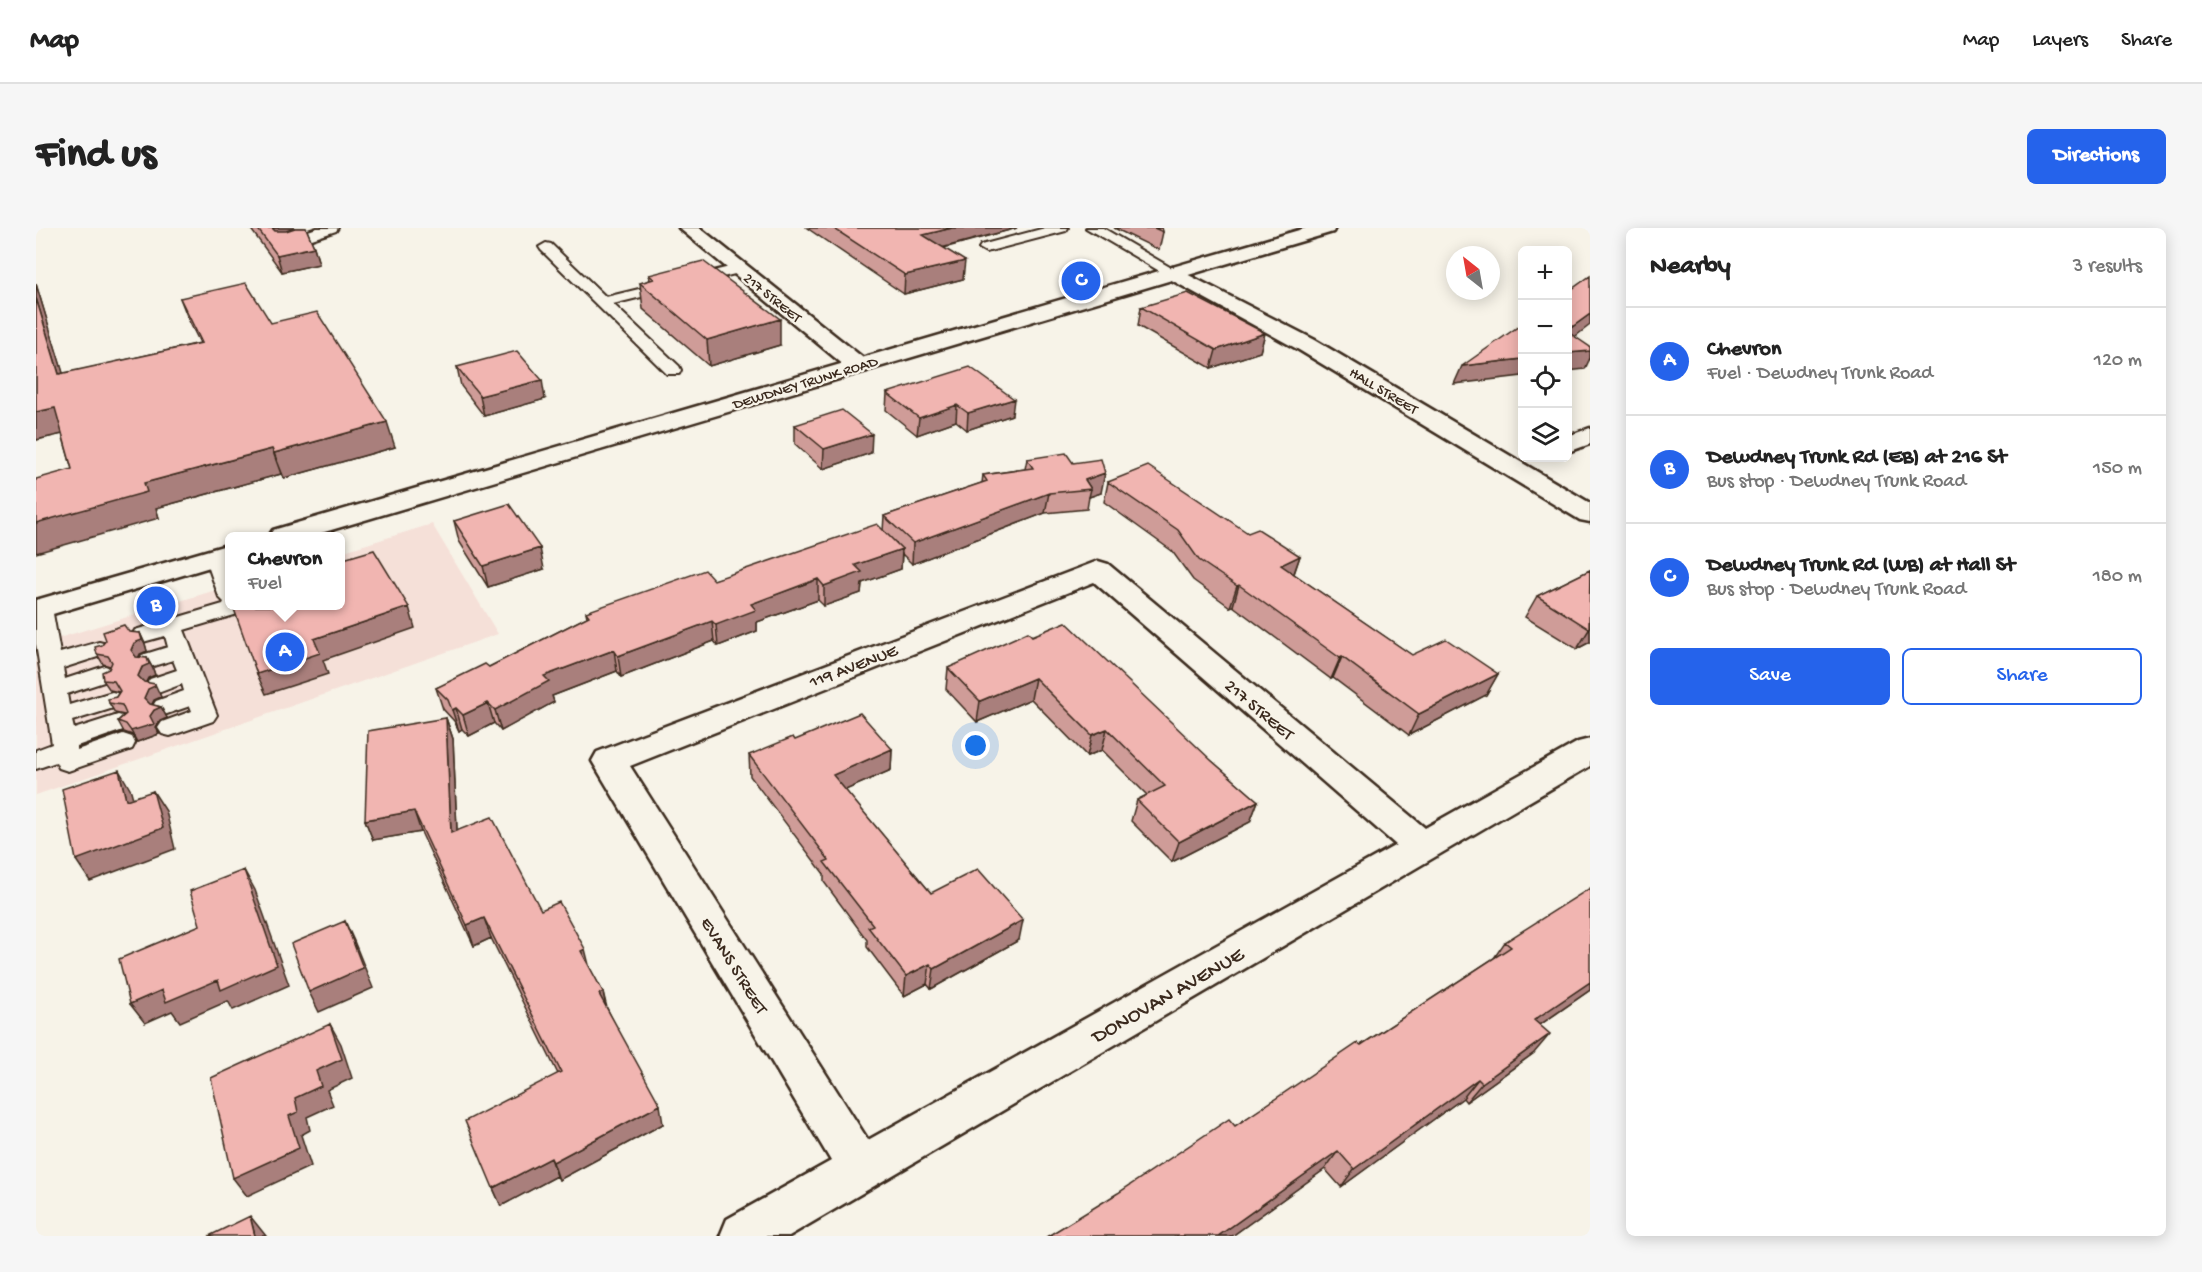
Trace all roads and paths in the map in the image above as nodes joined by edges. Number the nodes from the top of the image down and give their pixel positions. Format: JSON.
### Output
{"nodes":[{"id":1,"x":331,"y":228,"type":"edge"},
{"id":2,"x":688,"y":228,"type":"edge"},
{"id":3,"x":1061,"y":228,"type":"edge"},
{"id":4,"x":1093,"y":228,"type":"edge"},
{"id":5,"x":1326,"y":228,"type":"edge"},
{"id":6,"x":286,"y":243,"type":"edge"},
{"id":7,"x":546,"y":247,"type":"dead end"},
{"id":8,"x":986,"y":249,"type":"dead end"},
{"id":9,"x":738,"y":269,"type":"junction"},
{"id":10,"x":1173,"y":273,"type":"junction"},
{"id":11,"x":602,"y":302,"type":"junction"},
{"id":12,"x":859,"y":366,"type":"junction"},
{"id":13,"x":673,"y":370,"type":"dead end"},
{"id":14,"x":1590,"y":435,"type":"edge"},
{"id":15,"x":1572,"y":443,"type":"edge"},
{"id":16,"x":1530,"y":462,"type":"edge"},
{"id":17,"x":1516,"y":468,"type":"junction"},
{"id":18,"x":1590,"y":514,"type":"edge"},
{"id":19,"x":300,"y":532,"type":"edge"},
{"id":20,"x":222,"y":554,"type":"edge"},
{"id":21,"x":225,"y":570,"type":"edge"},
{"id":22,"x":1098,"y":570,"type":"joint"},
{"id":23,"x":38,"y":609,"type":"edge"},
{"id":24,"x":226,"y":610,"type":"edge"},
{"id":25,"x":172,"y":626,"type":"junction"},
{"id":26,"x":143,"y":635,"type":"edge"},
{"id":27,"x":99,"y":649,"type":"edge"},
{"id":28,"x":182,"y":650,"type":"junction"},
{"id":29,"x":150,"y":660,"type":"edge"},
{"id":30,"x":50,"y":664,"type":"junction"},
{"id":31,"x":105,"y":674,"type":"edge"},
{"id":32,"x":55,"y":690,"type":"junction"},
{"id":33,"x":112,"y":700,"type":"edge"},
{"id":34,"x":164,"y":706,"type":"dead end"},
{"id":35,"x":59,"y":717,"type":"junction"},
{"id":36,"x":120,"y":733,"type":"edge"},
{"id":37,"x":64,"y":745,"type":"junction"},
{"id":38,"x":1590,"y":751,"type":"edge"},
{"id":39,"x":36,"y":759,"type":"edge"},
{"id":40,"x":609,"y":761,"type":"joint"},
{"id":41,"x":1423,"y":847,"type":"junction"},
{"id":42,"x":861,"y":1170,"type":"junction"},
{"id":43,"x":744,"y":1236,"type":"edge"}],
"edges":[{"from":1,"to":6,"type":"lane"},
{"from":2,"to":9,"type":"street","name":"217 STREET"},
{"from":3,"to":8,"type":"lane"},
{"from":4,"to":10,"type":"lane"},
{"from":5,"to":10,"type":"street","name":"DEWDNEY TRUNK ROAD"},
{"from":7,"to":11,"type":"lane"},
{"from":9,"to":11,"type":"lane"},
{"from":9,"to":12,"type":"street","name":"217 STREET"},
{"from":10,"to":12,"type":"street","name":"DEWDNEY TRUNK ROAD"},
{"from":10,"to":17,"type":"street","name":"HALL STREET"},
{"from":11,"to":13,"type":"lane"},
{"from":12,"to":19,"type":"street","name":"DEWDNEY TRUNK ROAD"},
{"from":14,"to":15,"type":"street"},
{"from":16,"to":17,"type":"street"},
{"from":17,"to":18,"type":"street","name":"HALL STREET"},
{"from":20,"to":21,"type":"lane"},
{"from":20,"to":23,"type":"street"},
{"from":22,"to":40,"type":"street","name":"119 AVENUE"},
{"from":22,"to":41,"type":"street","name":"217 STREET"},
{"from":23,"to":30,"type":"lane"},
{"from":24,"to":25,"type":"lane"},
{"from":25,"to":26,"type":"lane"},
{"from":25,"to":28,"type":"lane"},
{"from":27,"to":30,"type":"lane"},
{"from":28,"to":29,"type":"lane"},
{"from":28,"to":34,"type":"lane"},
{"from":30,"to":32,"type":"lane"},
{"from":31,"to":32,"type":"lane"},
{"from":32,"to":35,"type":"lane"},
{"from":33,"to":35,"type":"lane"},
{"from":35,"to":37,"type":"lane"},
{"from":36,"to":37,"type":"lane"},
{"from":37,"to":39,"type":"lane"},
{"from":38,"to":41,"type":"street","name":"DONOVAN AVENUE"},
{"from":40,"to":42,"type":"street","name":"EVANS STREET"},
{"from":41,"to":42,"type":"street","name":"DONOVAN AVENUE"},
{"from":42,"to":43,"type":"street","name":"DONOVAN AVENUE"}]}
